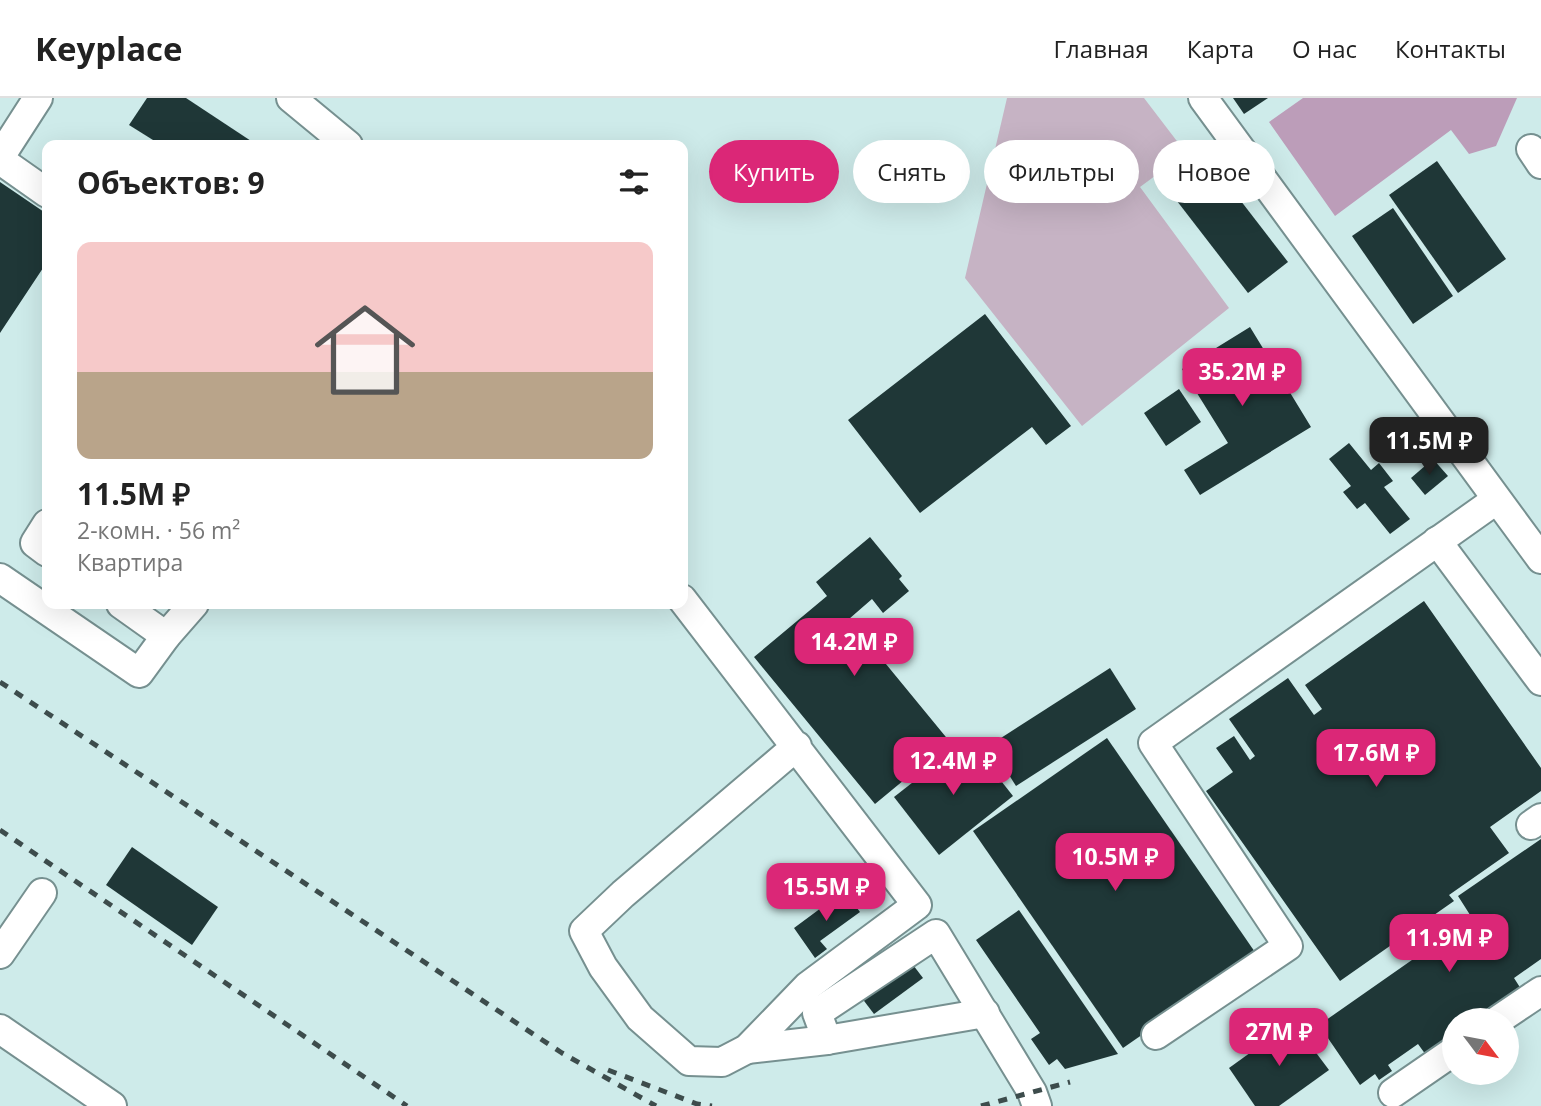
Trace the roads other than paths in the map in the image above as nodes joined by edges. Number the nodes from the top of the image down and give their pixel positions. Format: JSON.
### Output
{"nodes":[{"id":1,"x":38,"y":98,"type":"edge"},
{"id":2,"x":291,"y":98,"type":"edge"},
{"id":3,"x":1203,"y":98,"type":"edge"},
{"id":4,"x":342,"y":140,"type":"edge"},
{"id":5,"x":0,"y":159,"type":"edge"},
{"id":6,"x":42,"y":189,"type":"edge"},
{"id":7,"x":1496,"y":499,"type":"junction"},
{"id":8,"x":42,"y":532,"type":"edge"},
{"id":9,"x":1437,"y":541,"type":"junction"},
{"id":10,"x":42,"y":548,"type":"edge"},
{"id":11,"x":1538,"y":548,"type":"edge"},
{"id":12,"x":0,"y":578,"type":"edge"},
{"id":13,"x":42,"y":607,"type":"edge"},
{"id":14,"x":688,"y":607,"type":"edge"},
{"id":15,"x":45,"y":609,"type":"edge"},
{"id":16,"x":128,"y":609,"type":"edge"},
{"id":17,"x":190,"y":609,"type":"edge"},
{"id":18,"x":166,"y":636,"type":"junction"},
{"id":19,"x":1541,"y":681,"type":"edge"},
{"id":20,"x":797,"y":746,"type":"junction"},
{"id":21,"x":42,"y":892,"type":"dead end"},
{"id":22,"x":0,"y":954,"type":"edge"},
{"id":23,"x":1541,"y":991,"type":"edge"},
{"id":24,"x":1516,"y":1008,"type":"edge"},
{"id":25,"x":985,"y":1013,"type":"junction"},
{"id":26,"x":0,"y":1029,"type":"edge"},
{"id":27,"x":1156,"y":1035,"type":"dead end"},
{"id":28,"x":827,"y":1040,"type":"junction"},
{"id":29,"x":747,"y":1049,"type":"junction"},
{"id":30,"x":1442,"y":1059,"type":"edge"},
{"id":31,"x":1394,"y":1093,"type":"dead end"},
{"id":32,"x":111,"y":1106,"type":"edge"},
{"id":33,"x":1037,"y":1106,"type":"edge"}],
"edges":[{"from":1,"to":5,"type":"street"},
{"from":2,"to":4,"type":"street"},
{"from":3,"to":7,"type":"street"},
{"from":5,"to":6,"type":"street"},
{"from":7,"to":9,"type":"street"},
{"from":7,"to":11,"type":"street"},
{"from":8,"to":10,"type":"street"},
{"from":9,"to":19,"type":"street"},
{"from":9,"to":27,"type":"street"},
{"from":12,"to":13,"type":"street"},
{"from":14,"to":20,"type":"street"},
{"from":15,"to":18,"type":"street"},
{"from":16,"to":18,"type":"street"},
{"from":17,"to":18,"type":"street"},
{"from":20,"to":29,"type":"street"},
{"from":20,"to":29,"type":"street"},
{"from":21,"to":22,"type":"street"},
{"from":23,"to":24,"type":"street"},
{"from":25,"to":28,"type":"street"},
{"from":25,"to":28,"type":"street"},
{"from":25,"to":33,"type":"street"},
{"from":26,"to":32,"type":"street"},
{"from":28,"to":29,"type":"street"},
{"from":30,"to":31,"type":"street"}]}
